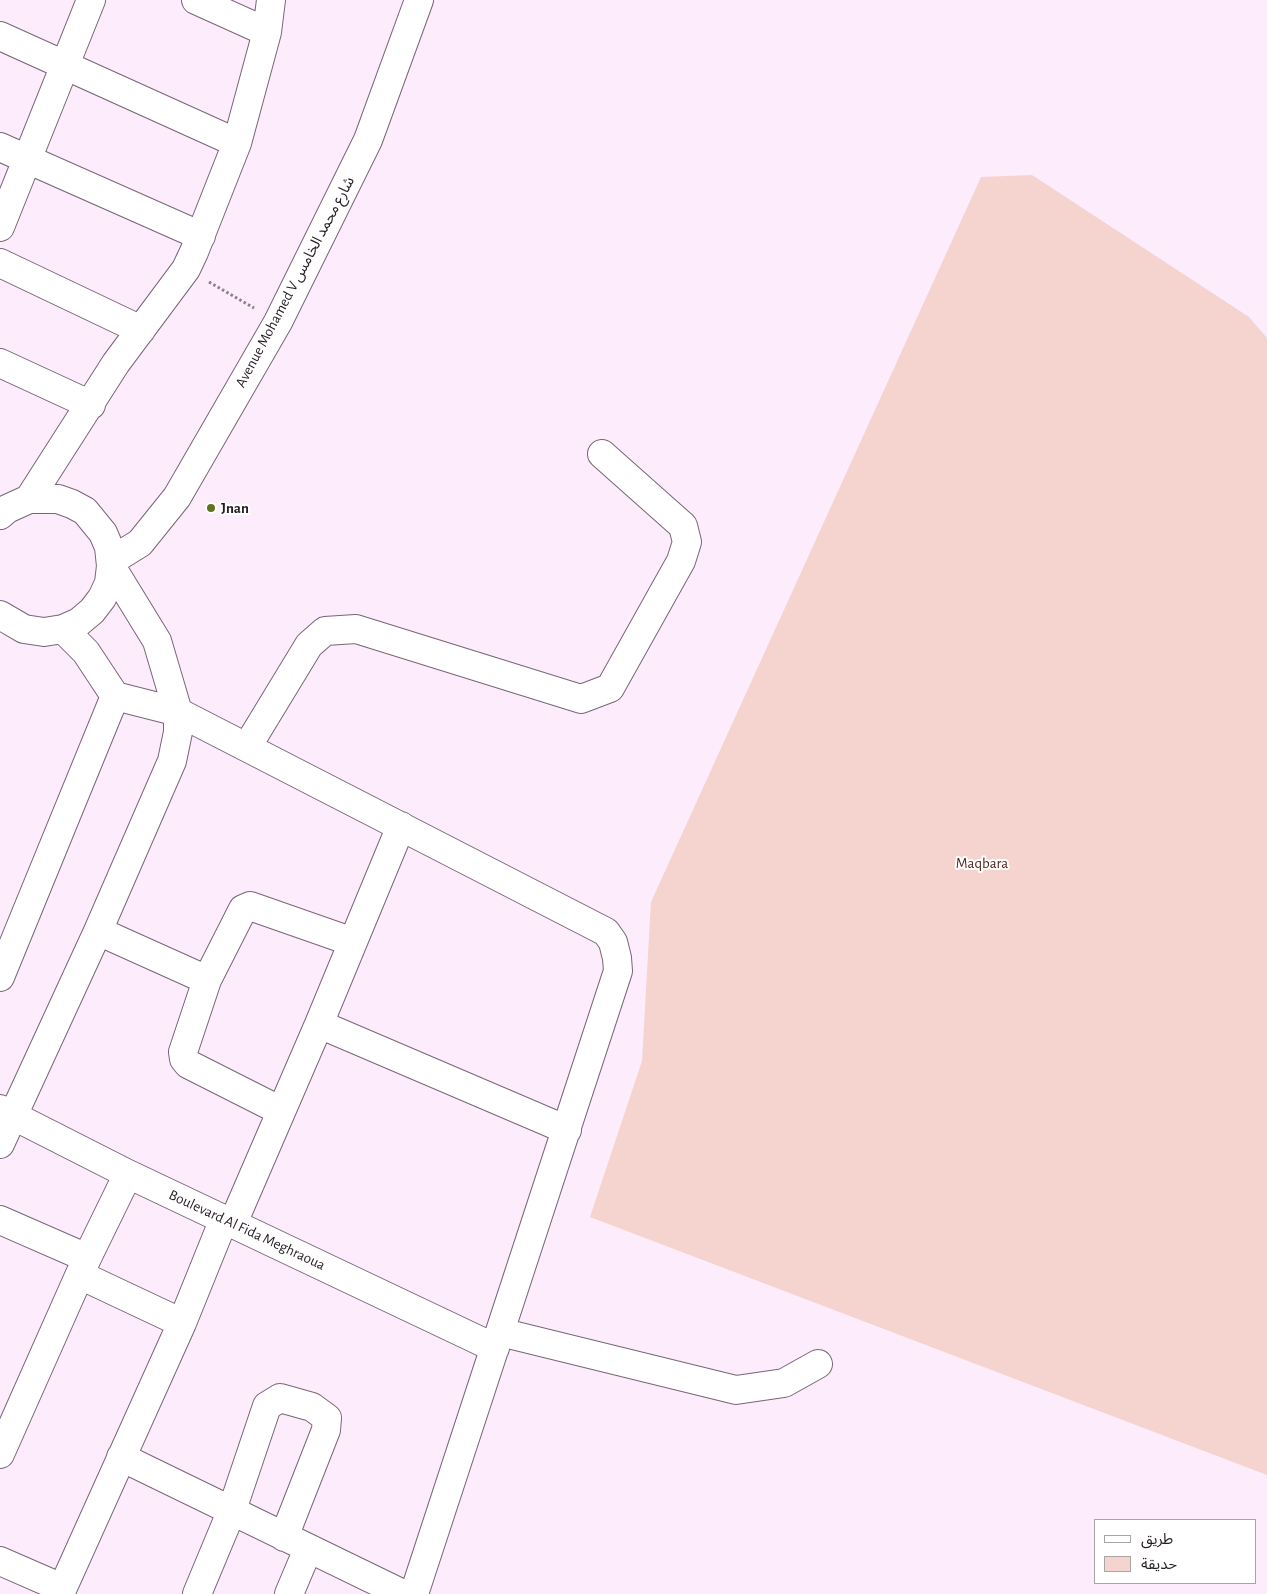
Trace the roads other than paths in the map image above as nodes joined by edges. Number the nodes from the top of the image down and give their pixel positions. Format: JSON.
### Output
{"nodes":[{"id":1,"x":91,"y":0,"type":"edge"},
{"id":2,"x":196,"y":0,"type":"edge"},
{"id":3,"x":271,"y":0,"type":"edge"},
{"id":4,"x":419,"y":0,"type":"edge"},
{"id":5,"x":267,"y":32,"type":"junction"},
{"id":6,"x":0,"y":36,"type":"edge"},
{"id":7,"x":65,"y":65,"type":"junction"},
{"id":8,"x":237,"y":143,"type":"junction"},
{"id":9,"x":0,"y":147,"type":"edge"},
{"id":10,"x":27,"y":159,"type":"junction"},
{"id":11,"x":0,"y":227,"type":"edge"},
{"id":12,"x":201,"y":236,"type":"junction"},
{"id":13,"x":0,"y":263,"type":"edge"},
{"id":14,"x":141,"y":330,"type":"junction"},
{"id":15,"x":0,"y":364,"type":"edge"},
{"id":16,"x":91,"y":405,"type":"junction"},
{"id":17,"x":602,"y":454,"type":"dead end"},
{"id":18,"x":9,"y":506,"type":"edge"},
{"id":19,"x":111,"y":564,"type":"junction"},
{"id":20,"x":0,"y":614,"type":"edge"},
{"id":21,"x":63,"y":629,"type":"junction"},
{"id":22,"x":115,"y":696,"type":"junction"},
{"id":23,"x":178,"y":712,"type":"junction"},
{"id":24,"x":246,"y":747,"type":"junction"},
{"id":25,"x":401,"y":826,"type":"junction"},
{"id":26,"x":98,"y":931,"type":"junction"},
{"id":27,"x":353,"y":942,"type":"junction"},
{"id":28,"x":0,"y":977,"type":"edge"},
{"id":29,"x":207,"y":980,"type":"junction"},
{"id":30,"x":319,"y":1024,"type":"junction"},
{"id":31,"x":281,"y":1111,"type":"junction"},
{"id":32,"x":6,"y":1112,"type":"edge"},
{"id":33,"x":566,"y":1130,"type":"junction"},
{"id":34,"x":0,"y":1144,"type":"edge"},
{"id":35,"x":128,"y":1174,"type":"junction"},
{"id":36,"x":0,"y":1220,"type":"edge"},
{"id":37,"x":228,"y":1221,"type":"junction"},
{"id":38,"x":84,"y":1267,"type":"junction"},
{"id":39,"x":182,"y":1323,"type":"junction"},
{"id":40,"x":498,"y":1340,"type":"junction"},
{"id":41,"x":818,"y":1364,"type":"dead end"},
{"id":42,"x":10,"y":1409,"type":"edge"},
{"id":43,"x":0,"y":1454,"type":"edge"},
{"id":44,"x":121,"y":1457,"type":"junction"},
{"id":45,"x":232,"y":1510,"type":"junction"},
{"id":46,"x":284,"y":1537,"type":"junction"},
{"id":47,"x":308,"y":1549,"type":"junction"},
{"id":48,"x":0,"y":1561,"type":"edge"},
{"id":49,"x":61,"y":1591,"type":"edge"},
{"id":50,"x":197,"y":1594,"type":"edge"},
{"id":51,"x":289,"y":1594,"type":"edge"},
{"id":52,"x":403,"y":1594,"type":"edge"},
{"id":53,"x":414,"y":1594,"type":"edge"}],
"edges":[{"from":1,"to":7,"type":"street"},
{"from":2,"to":5,"type":"street"},
{"from":3,"to":5,"type":"street"},
{"from":4,"to":19,"type":"street","name":"Avenue Mohamed V شارع محمد الخامس"},
{"from":5,"to":8,"type":"street"},
{"from":6,"to":7,"type":"street"},
{"from":7,"to":8,"type":"street"},
{"from":7,"to":10,"type":"street"},
{"from":8,"to":12,"type":"street"},
{"from":9,"to":10,"type":"street"},
{"from":10,"to":11,"type":"street"},
{"from":10,"to":12,"type":"street"},
{"from":12,"to":14,"type":"street"},
{"from":13,"to":14,"type":"street"},
{"from":14,"to":16,"type":"street"},
{"from":15,"to":16,"type":"street"},
{"from":16,"to":18,"type":"street"},
{"from":17,"to":24,"type":"street"},
{"from":18,"to":19,"type":"street"},
{"from":19,"to":21,"type":"street"},
{"from":19,"to":23,"type":"street"},
{"from":20,"to":21,"type":"street"},
{"from":21,"to":22,"type":"street"},
{"from":22,"to":23,"type":"street"},
{"from":22,"to":28,"type":"street"},
{"from":23,"to":24,"type":"street"},
{"from":23,"to":26,"type":"street"},
{"from":24,"to":25,"type":"street"},
{"from":25,"to":27,"type":"street"},
{"from":25,"to":33,"type":"street"},
{"from":26,"to":29,"type":"street"},
{"from":26,"to":32,"type":"street"},
{"from":27,"to":29,"type":"street"},
{"from":27,"to":30,"type":"street"},
{"from":29,"to":31,"type":"street"},
{"from":30,"to":31,"type":"street"},
{"from":30,"to":33,"type":"street"},
{"from":31,"to":37,"type":"street"},
{"from":32,"to":34,"type":"street"},
{"from":32,"to":35,"type":"street","name":"Boulevard Al Fida Meghraoua"},
{"from":33,"to":40,"type":"street"},
{"from":35,"to":37,"type":"street","name":"Boulevard Al Fida Meghraoua"},
{"from":35,"to":38,"type":"street"},
{"from":36,"to":38,"type":"street"},
{"from":37,"to":39,"type":"street"},
{"from":37,"to":40,"type":"street","name":"Boulevard Al Fida Meghraoua"},
{"from":38,"to":39,"type":"street"},
{"from":38,"to":42,"type":"street"},
{"from":39,"to":44,"type":"street"},
{"from":40,"to":41,"type":"street","name":"Boulevard Al Fida Meghraoua"},
{"from":40,"to":53,"type":"street"},
{"from":42,"to":43,"type":"street"},
{"from":44,"to":45,"type":"street"},
{"from":44,"to":49,"type":"street"},
{"from":45,"to":46,"type":"street"},
{"from":45,"to":46,"type":"street"},
{"from":45,"to":50,"type":"street"},
{"from":46,"to":47,"type":"street"},
{"from":47,"to":51,"type":"street"},
{"from":47,"to":52,"type":"street"},
{"from":48,"to":49,"type":"street"}]}
